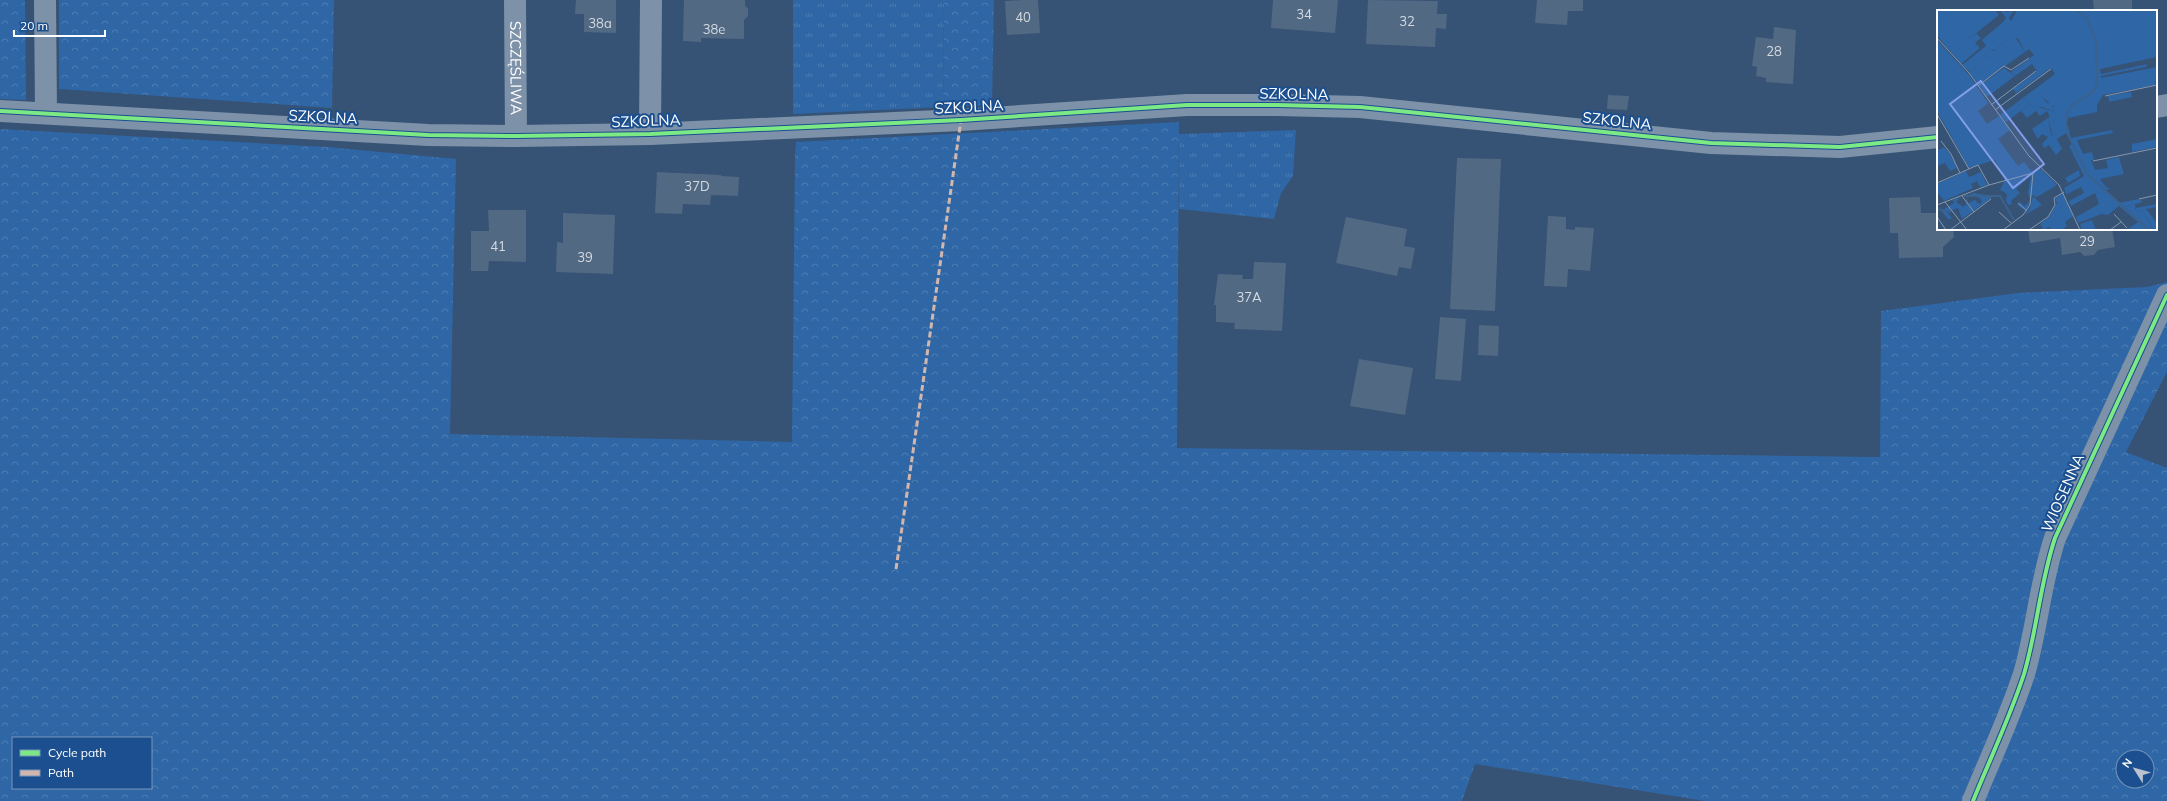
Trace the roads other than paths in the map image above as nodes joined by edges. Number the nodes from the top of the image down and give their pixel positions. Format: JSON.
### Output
{"nodes":[{"id":1,"x":45,"y":0,"type":"edge"},
{"id":2,"x":515,"y":0,"type":"edge"},
{"id":3,"x":651,"y":0,"type":"edge"},
{"id":4,"x":2167,"y":104,"type":"edge"},
{"id":5,"x":2157,"y":107,"type":"edge"},
{"id":6,"x":0,"y":111,"type":"edge"},
{"id":7,"x":46,"y":112,"type":"junction"},
{"id":8,"x":650,"y":134,"type":"junction"},
{"id":9,"x":516,"y":136,"type":"junction"},
{"id":10,"x":1937,"y":137,"type":"edge"},
{"id":11,"x":2167,"y":294,"type":"edge"},
{"id":12,"x":1973,"y":801,"type":"edge"}],
"edges":[{"from":1,"to":7,"type":"street"},
{"from":2,"to":9,"type":"street","name":"SZCZĘŚLIWA"},
{"from":3,"to":8,"type":"street"},
{"from":4,"to":5,"type":"street"},
{"from":6,"to":7,"type":"street","name":"SZKOLNA"},
{"from":7,"to":9,"type":"street","name":"SZKOLNA"},
{"from":8,"to":9,"type":"street","name":"SZKOLNA"},
{"from":8,"to":10,"type":"street","name":"SZKOLNA"},
{"from":11,"to":12,"type":"street","name":"WIOSENNA"}]}
